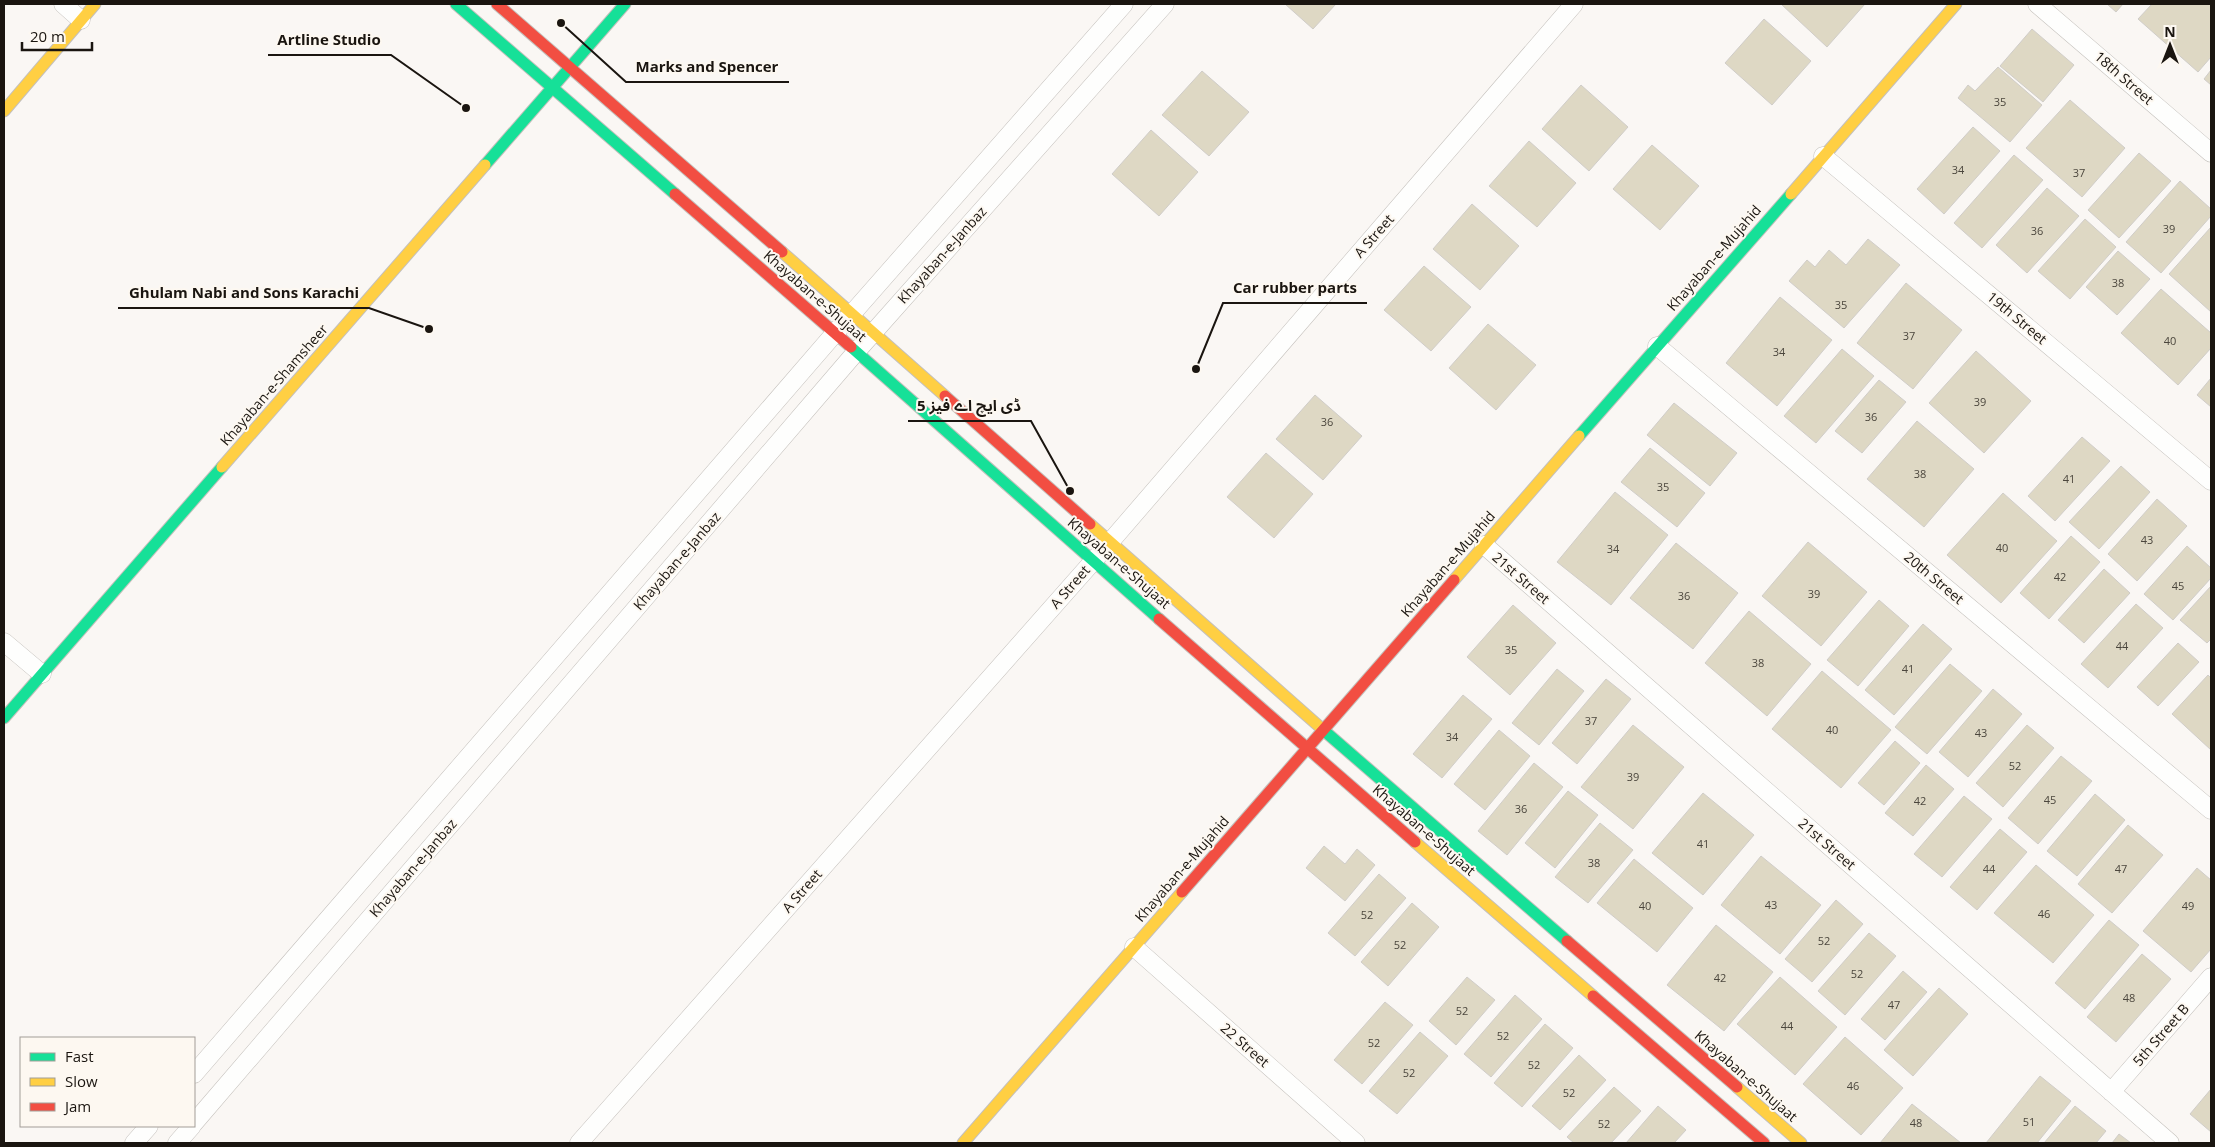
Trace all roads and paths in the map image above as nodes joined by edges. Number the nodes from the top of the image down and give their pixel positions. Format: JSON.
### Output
{"nodes":[{"id":1,"x":63,"y":4,"type":"edge"},
{"id":2,"x":95,"y":4,"type":"edge"},
{"id":3,"x":456,"y":4,"type":"edge"},
{"id":4,"x":497,"y":4,"type":"edge"},
{"id":5,"x":624,"y":4,"type":"edge"},
{"id":6,"x":1124,"y":4,"type":"edge"},
{"id":7,"x":1165,"y":4,"type":"edge"},
{"id":8,"x":1574,"y":4,"type":"edge"},
{"id":9,"x":1956,"y":4,"type":"edge"},
{"id":10,"x":2037,"y":4,"type":"edge"},
{"id":11,"x":82,"y":20,"type":"junction"},
{"id":12,"x":569,"y":66,"type":"junction"},
{"id":13,"x":553,"y":87,"type":"junction"},
{"id":14,"x":4,"y":111,"type":"edge"},
{"id":15,"x":2211,"y":153,"type":"edge"},
{"id":16,"x":1823,"y":156,"type":"junction"},
{"id":17,"x":854,"y":314,"type":"junction"},
{"id":18,"x":874,"y":332,"type":"junction"},
{"id":19,"x":835,"y":333,"type":"junction"},
{"id":20,"x":1657,"y":346,"type":"junction"},
{"id":21,"x":856,"y":352,"type":"junction"},
{"id":22,"x":2211,"y":481,"type":"edge"},
{"id":23,"x":1110,"y":541,"type":"junction"},
{"id":24,"x":1484,"y":545,"type":"junction"},
{"id":25,"x":1093,"y":561,"type":"junction"},
{"id":26,"x":4,"y":642,"type":"edge"},
{"id":27,"x":42,"y":674,"type":"junction"},
{"id":28,"x":4,"y":718,"type":"edge"},
{"id":29,"x":1323,"y":730,"type":"junction"},
{"id":30,"x":1307,"y":749,"type":"junction"},
{"id":31,"x":2211,"y":810,"type":"edge"},
{"id":32,"x":1134,"y":947,"type":"junction"},
{"id":33,"x":2211,"y":977,"type":"edge"},
{"id":34,"x":195,"y":1073,"type":"edge"},
{"id":35,"x":2111,"y":1092,"type":"junction"},
{"id":36,"x":195,"y":1123,"type":"edge"},
{"id":37,"x":148,"y":1127,"type":"edge"},
{"id":38,"x":191,"y":1127,"type":"edge"},
{"id":39,"x":971,"y":1141,"type":"edge"},
{"id":40,"x":134,"y":1143,"type":"edge"},
{"id":41,"x":177,"y":1143,"type":"edge"},
{"id":42,"x":579,"y":1143,"type":"edge"},
{"id":43,"x":1356,"y":1143,"type":"edge"},
{"id":44,"x":1764,"y":1143,"type":"edge"},
{"id":45,"x":1801,"y":1143,"type":"edge"},
{"id":46,"x":2170,"y":1143,"type":"edge"}],
"edges":[{"from":1,"to":11,"type":"street"},
{"from":2,"to":11,"type":"main road"},
{"from":3,"to":13,"type":"main road","name":"Khayaban-e-Shujaat"},
{"from":4,"to":12,"type":"main road","name":"Khayaban-e-Shujaat"},
{"from":5,"to":12,"type":"main road","name":"Khayaban-e-Shamsheer"},
{"from":6,"to":17,"type":"street","name":"Khayaban-e-Janbaz"},
{"from":7,"to":18,"type":"street","name":"Khayaban-e-Janbaz"},
{"from":8,"to":23,"type":"street","name":"A Street"},
{"from":9,"to":16,"type":"main road","name":"Khayaban-e-Mujahid"},
{"from":10,"to":15,"type":"street","name":"18th Street"},
{"from":11,"to":14,"type":"main road"},
{"from":12,"to":13,"type":"main road","name":"Khayaban-e-Shamsheer"},
{"from":12,"to":17,"type":"main road","name":"Khayaban-e-Shujaat"},
{"from":13,"to":19,"type":"main road","name":"Khayaban-e-Shujaat"},
{"from":13,"to":27,"type":"main road","name":"Khayaban-e-Shamsheer"},
{"from":16,"to":20,"type":"main road","name":"Khayaban-e-Mujahid"},
{"from":16,"to":22,"type":"street","name":"19th Street"},
{"from":17,"to":18,"type":"main road","name":"Khayaban-e-Shujaat"},
{"from":17,"to":19,"type":"street","name":"Khayaban-e-Janbaz"},
{"from":18,"to":21,"type":"street","name":"Khayaban-e-Janbaz"},
{"from":18,"to":23,"type":"main road","name":"Khayaban-e-Shujaat"},
{"from":19,"to":21,"type":"main road","name":"Khayaban-e-Shujaat"},
{"from":19,"to":34,"type":"street","name":"Khayaban-e-Janbaz"},
{"from":20,"to":24,"type":"main road","name":"Khayaban-e-Mujahid"},
{"from":20,"to":31,"type":"street","name":"20th Street"},
{"from":21,"to":25,"type":"main road","name":"Khayaban-e-Shujaat"},
{"from":21,"to":36,"type":"street","name":"Khayaban-e-Janbaz"},
{"from":23,"to":25,"type":"street","name":"A Street"},
{"from":23,"to":29,"type":"main road","name":"Khayaban-e-Shujaat"},
{"from":24,"to":29,"type":"main road","name":"Khayaban-e-Mujahid"},
{"from":24,"to":35,"type":"street","name":"21st Street"},
{"from":25,"to":30,"type":"main road","name":"Khayaban-e-Shujaat"},
{"from":25,"to":42,"type":"street","name":"A Street"},
{"from":26,"to":27,"type":"street"},
{"from":27,"to":28,"type":"main road","name":"Khayaban-e-Shamsheer"},
{"from":29,"to":30,"type":"main road","name":"Khayaban-e-Mujahid"},
{"from":29,"to":45,"type":"main road","name":"Khayaban-e-Shujaat"},
{"from":30,"to":32,"type":"main road","name":"Khayaban-e-Mujahid"},
{"from":30,"to":44,"type":"main road","name":"Khayaban-e-Shujaat"},
{"from":32,"to":39,"type":"main road","name":"Khayaban-e-Mujahid"},
{"from":32,"to":43,"type":"street","name":"22 Street"},
{"from":33,"to":35,"type":"street","name":"5th Street B"},
{"from":35,"to":46,"type":"street","name":"21st Street"},
{"from":37,"to":40,"type":"street"},
{"from":38,"to":41,"type":"street","name":"Khayaban-e-Janbaz"}]}
